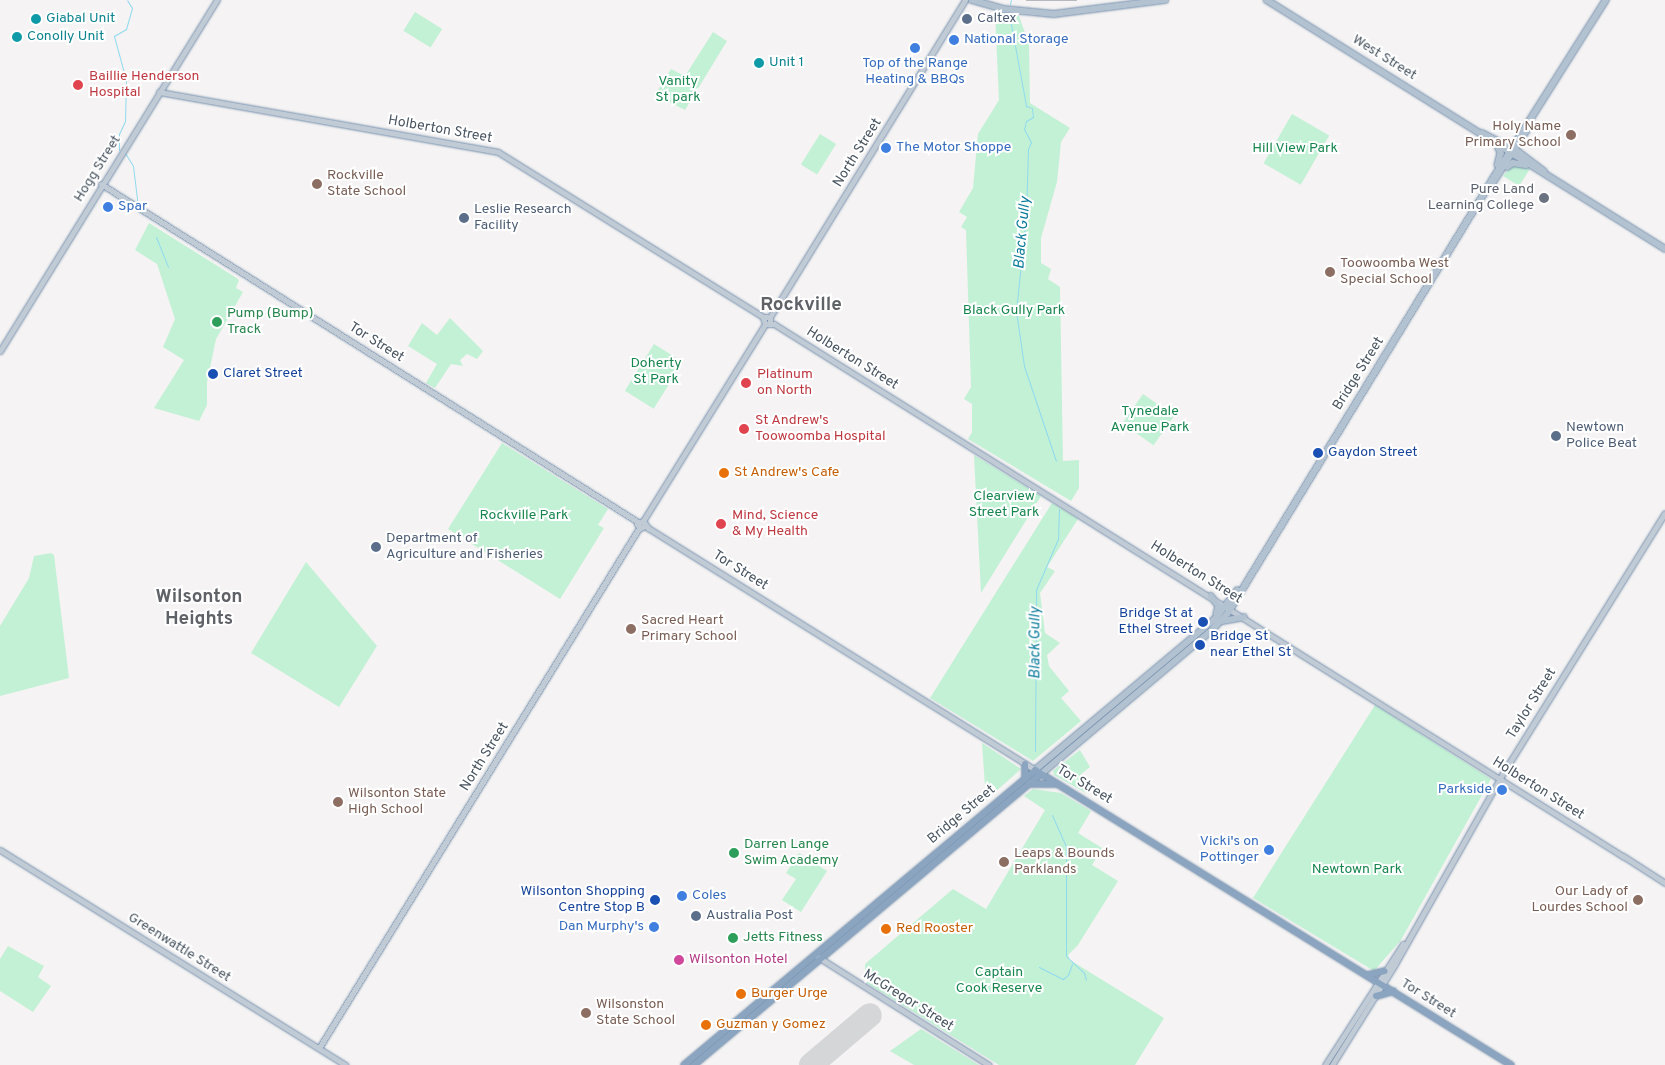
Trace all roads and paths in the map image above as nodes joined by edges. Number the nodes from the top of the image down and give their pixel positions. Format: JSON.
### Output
{"nodes":[{"id":1,"x":217,"y":0,"type":"edge"},
{"id":2,"x":965,"y":0,"type":"edge"},
{"id":3,"x":972,"y":0,"type":"edge"},
{"id":4,"x":985,"y":0,"type":"edge"},
{"id":5,"x":1165,"y":0,"type":"edge"},
{"id":6,"x":1606,"y":0,"type":"edge"},
{"id":7,"x":1269,"y":1,"type":"edge"},
{"id":8,"x":1008,"y":8,"type":"junction"},
{"id":9,"x":159,"y":92,"type":"junction"},
{"id":10,"x":1480,"y":132,"type":"junction"},
{"id":11,"x":1498,"y":146,"type":"junction"},
{"id":12,"x":1512,"y":151,"type":"junction"},
{"id":13,"x":1506,"y":168,"type":"junction"},
{"id":14,"x":1535,"y":169,"type":"junction"},
{"id":15,"x":1548,"y":175,"type":"junction"},
{"id":16,"x":1494,"y":176,"type":"junction"},
{"id":17,"x":101,"y":184,"type":"junction"},
{"id":18,"x":1490,"y":186,"type":"junction"},
{"id":19,"x":1665,"y":249,"type":"edge"},
{"id":20,"x":768,"y":321,"type":"junction"},
{"id":21,"x":0,"y":351,"type":"edge"},
{"id":22,"x":1665,"y":513,"type":"edge"},
{"id":23,"x":641,"y":524,"type":"junction"},
{"id":24,"x":1211,"y":596,"type":"junction"},
{"id":25,"x":1228,"y":607,"type":"junction"},
{"id":26,"x":1244,"y":616,"type":"junction"},
{"id":27,"x":1215,"y":618,"type":"junction"},
{"id":28,"x":1221,"y":622,"type":"junction"},
{"id":29,"x":1025,"y":764,"type":"junction"},
{"id":30,"x":1052,"y":765,"type":"junction"},
{"id":31,"x":1038,"y":772,"type":"junction"},
{"id":32,"x":1500,"y":778,"type":"junction"},
{"id":33,"x":1051,"y":780,"type":"junction"},
{"id":34,"x":1026,"y":782,"type":"junction"},
{"id":35,"x":1058,"y":784,"type":"junction"},
{"id":36,"x":0,"y":850,"type":"edge"},
{"id":37,"x":1665,"y":883,"type":"edge"},
{"id":38,"x":1410,"y":936,"type":"junction"},
{"id":39,"x":815,"y":955,"type":"junction"},
{"id":40,"x":821,"y":959,"type":"junction"},
{"id":41,"x":1385,"y":971,"type":"junction"},
{"id":42,"x":1368,"y":975,"type":"junction"},
{"id":43,"x":1380,"y":983,"type":"junction"},
{"id":44,"x":1393,"y":992,"type":"junction"},
{"id":45,"x":1376,"y":996,"type":"junction"},
{"id":46,"x":319,"y":1048,"type":"junction"},
{"id":47,"x":346,"y":1065,"type":"edge"},
{"id":48,"x":684,"y":1065,"type":"edge"},
{"id":49,"x":694,"y":1065,"type":"edge"},
{"id":50,"x":989,"y":1065,"type":"edge"},
{"id":51,"x":1325,"y":1065,"type":"edge"},
{"id":52,"x":1332,"y":1065,"type":"edge"},
{"id":53,"x":1511,"y":1065,"type":"edge"}],
"edges":[{"from":1,"to":9,"type":"street","name":"Hogg Street"},
{"from":2,"to":20,"type":"street","name":"North Street"},
{"from":3,"to":8,"type":"main road"},
{"from":4,"to":8,"type":"main road"},
{"from":5,"to":8,"type":"main road"},
{"from":6,"to":12,"type":"main road","name":"Bridge Street"},
{"from":7,"to":10,"type":"main road","name":"West Street"},
{"from":9,"to":17,"type":"street","name":"Hogg Street"},
{"from":9,"to":20,"type":"street","name":"Holberton Street"},
{"from":10,"to":11,"type":"main road","name":"West Street"},
{"from":10,"to":12,"type":"main road","name":"West Street"},
{"from":11,"to":12,"type":"main road","name":"West Street"},
{"from":11,"to":16,"type":"main road"},
{"from":12,"to":13,"type":"main road","name":"Bridge Street"},
{"from":12,"to":14,"type":"main road","name":"West Street"},
{"from":12,"to":15,"type":"main road","name":"West Street"},
{"from":12,"to":16,"type":"main road","name":"Bridge Street"},
{"from":13,"to":14,"type":"main road"},
{"from":13,"to":18,"type":"main road","name":"Bridge Street"},
{"from":14,"to":15,"type":"main road","name":"West Street"},
{"from":15,"to":19,"type":"main road","name":"West Street"},
{"from":16,"to":18,"type":"main road","name":"Bridge Street"},
{"from":17,"to":21,"type":"street","name":"Hogg Street"},
{"from":17,"to":23,"type":"street","name":"Tor Street"},
{"from":18,"to":25,"type":"main road","name":"Bridge Street"},
{"from":20,"to":23,"type":"street","name":"North Street"},
{"from":20,"to":24,"type":"street","name":"Holberton Street"},
{"from":22,"to":32,"type":"street","name":"Taylor Street"},
{"from":23,"to":29,"type":"street","name":"Tor Street"},
{"from":23,"to":46,"type":"street","name":"North Street"},
{"from":24,"to":25,"type":"street","name":"Holberton Street"},
{"from":24,"to":27,"type":"main road"},
{"from":25,"to":26,"type":"street","name":"Holberton Street"},
{"from":25,"to":27,"type":"main road","name":"Bridge Street"},
{"from":25,"to":28,"type":"main road","name":"Bridge Street"},
{"from":26,"to":28,"type":"main road"},
{"from":26,"to":32,"type":"street","name":"Holberton Street"},
{"from":27,"to":31,"type":"main road","name":"Bridge Street"},
{"from":28,"to":30,"type":"main road","name":"Bridge Street"},
{"from":29,"to":31,"type":"street","name":"Tor Street"},
{"from":29,"to":34,"type":"highway"},
{"from":30,"to":31,"type":"main road","name":"Bridge Street"},
{"from":30,"to":33,"type":"main road"},
{"from":31,"to":33,"type":"highway","name":"Tor Street"},
{"from":31,"to":34,"type":"highway","name":"Bridge Street"},
{"from":32,"to":37,"type":"street","name":"Holberton Street"},
{"from":32,"to":38,"type":"street","name":"Taylor Street"},
{"from":33,"to":35,"type":"highway","name":"Tor Street"},
{"from":34,"to":35,"type":"highway"},
{"from":34,"to":39,"type":"highway","name":"Bridge Street"},
{"from":34,"to":40,"type":"highway","name":"Bridge Street"},
{"from":35,"to":42,"type":"highway","name":"Tor Street"},
{"from":36,"to":46,"type":"street","name":"Greenwattle Street"},
{"from":38,"to":41,"type":"street","name":"Taylor Street"},
{"from":38,"to":43,"type":"street","name":"Taylor Street"},
{"from":39,"to":40,"type":"street","name":"McGregor Street"},
{"from":39,"to":48,"type":"highway","name":"Bridge Street"},
{"from":40,"to":49,"type":"highway","name":"Bridge Street"},
{"from":40,"to":50,"type":"street","name":"McGregor Street"},
{"from":41,"to":42,"type":"highway"},
{"from":41,"to":43,"type":"street","name":"Taylor Street"},
{"from":42,"to":43,"type":"highway","name":"Tor Street"},
{"from":43,"to":44,"type":"highway","name":"Tor Street"},
{"from":43,"to":45,"type":"street","name":"Taylor Street"},
{"from":43,"to":51,"type":"street","name":"Taylor Street"},
{"from":44,"to":45,"type":"highway"},
{"from":44,"to":53,"type":"highway","name":"Tor Street"},
{"from":45,"to":52,"type":"street","name":"Taylor Street"},
{"from":46,"to":47,"type":"street","name":"Greenwattle Street"}]}
